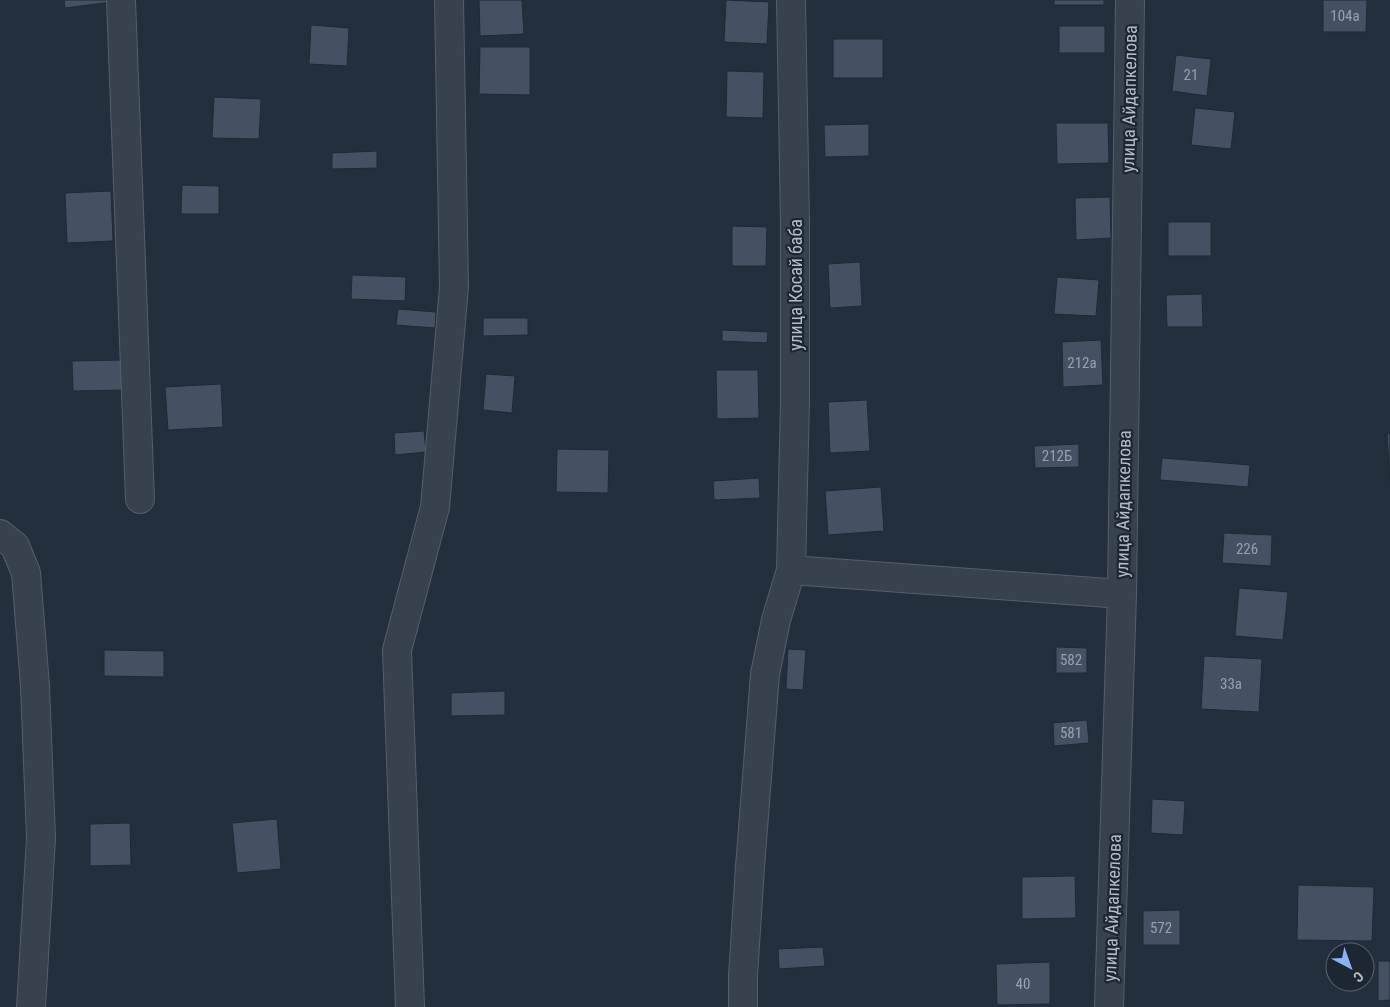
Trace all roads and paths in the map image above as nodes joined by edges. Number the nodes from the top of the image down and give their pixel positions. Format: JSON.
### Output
{"nodes":[{"id":1,"x":121,"y":0,"type":"edge"},
{"id":2,"x":449,"y":0,"type":"edge"},
{"id":3,"x":790,"y":0,"type":"edge"},
{"id":4,"x":1130,"y":0,"type":"edge"},
{"id":5,"x":140,"y":499,"type":"dead end"},
{"id":6,"x":0,"y":534,"type":"edge"},
{"id":7,"x":791,"y":570,"type":"junction"},
{"id":8,"x":1122,"y":594,"type":"junction"},
{"id":9,"x":31,"y":1007,"type":"edge"},
{"id":10,"x":410,"y":1007,"type":"edge"},
{"id":11,"x":743,"y":1007,"type":"edge"},
{"id":12,"x":1109,"y":1007,"type":"edge"}],
"edges":[{"from":1,"to":5,"type":"street"},
{"from":2,"to":10,"type":"street"},
{"from":3,"to":7,"type":"street","name":"улица Косай баба"},
{"from":4,"to":8,"type":"street","name":"улица Айдапкелова"},
{"from":6,"to":9,"type":"street"},
{"from":7,"to":8,"type":"street"},
{"from":7,"to":11,"type":"street","name":"улица Косай баба"},
{"from":8,"to":12,"type":"street","name":"улица Айдапкелова"}]}
